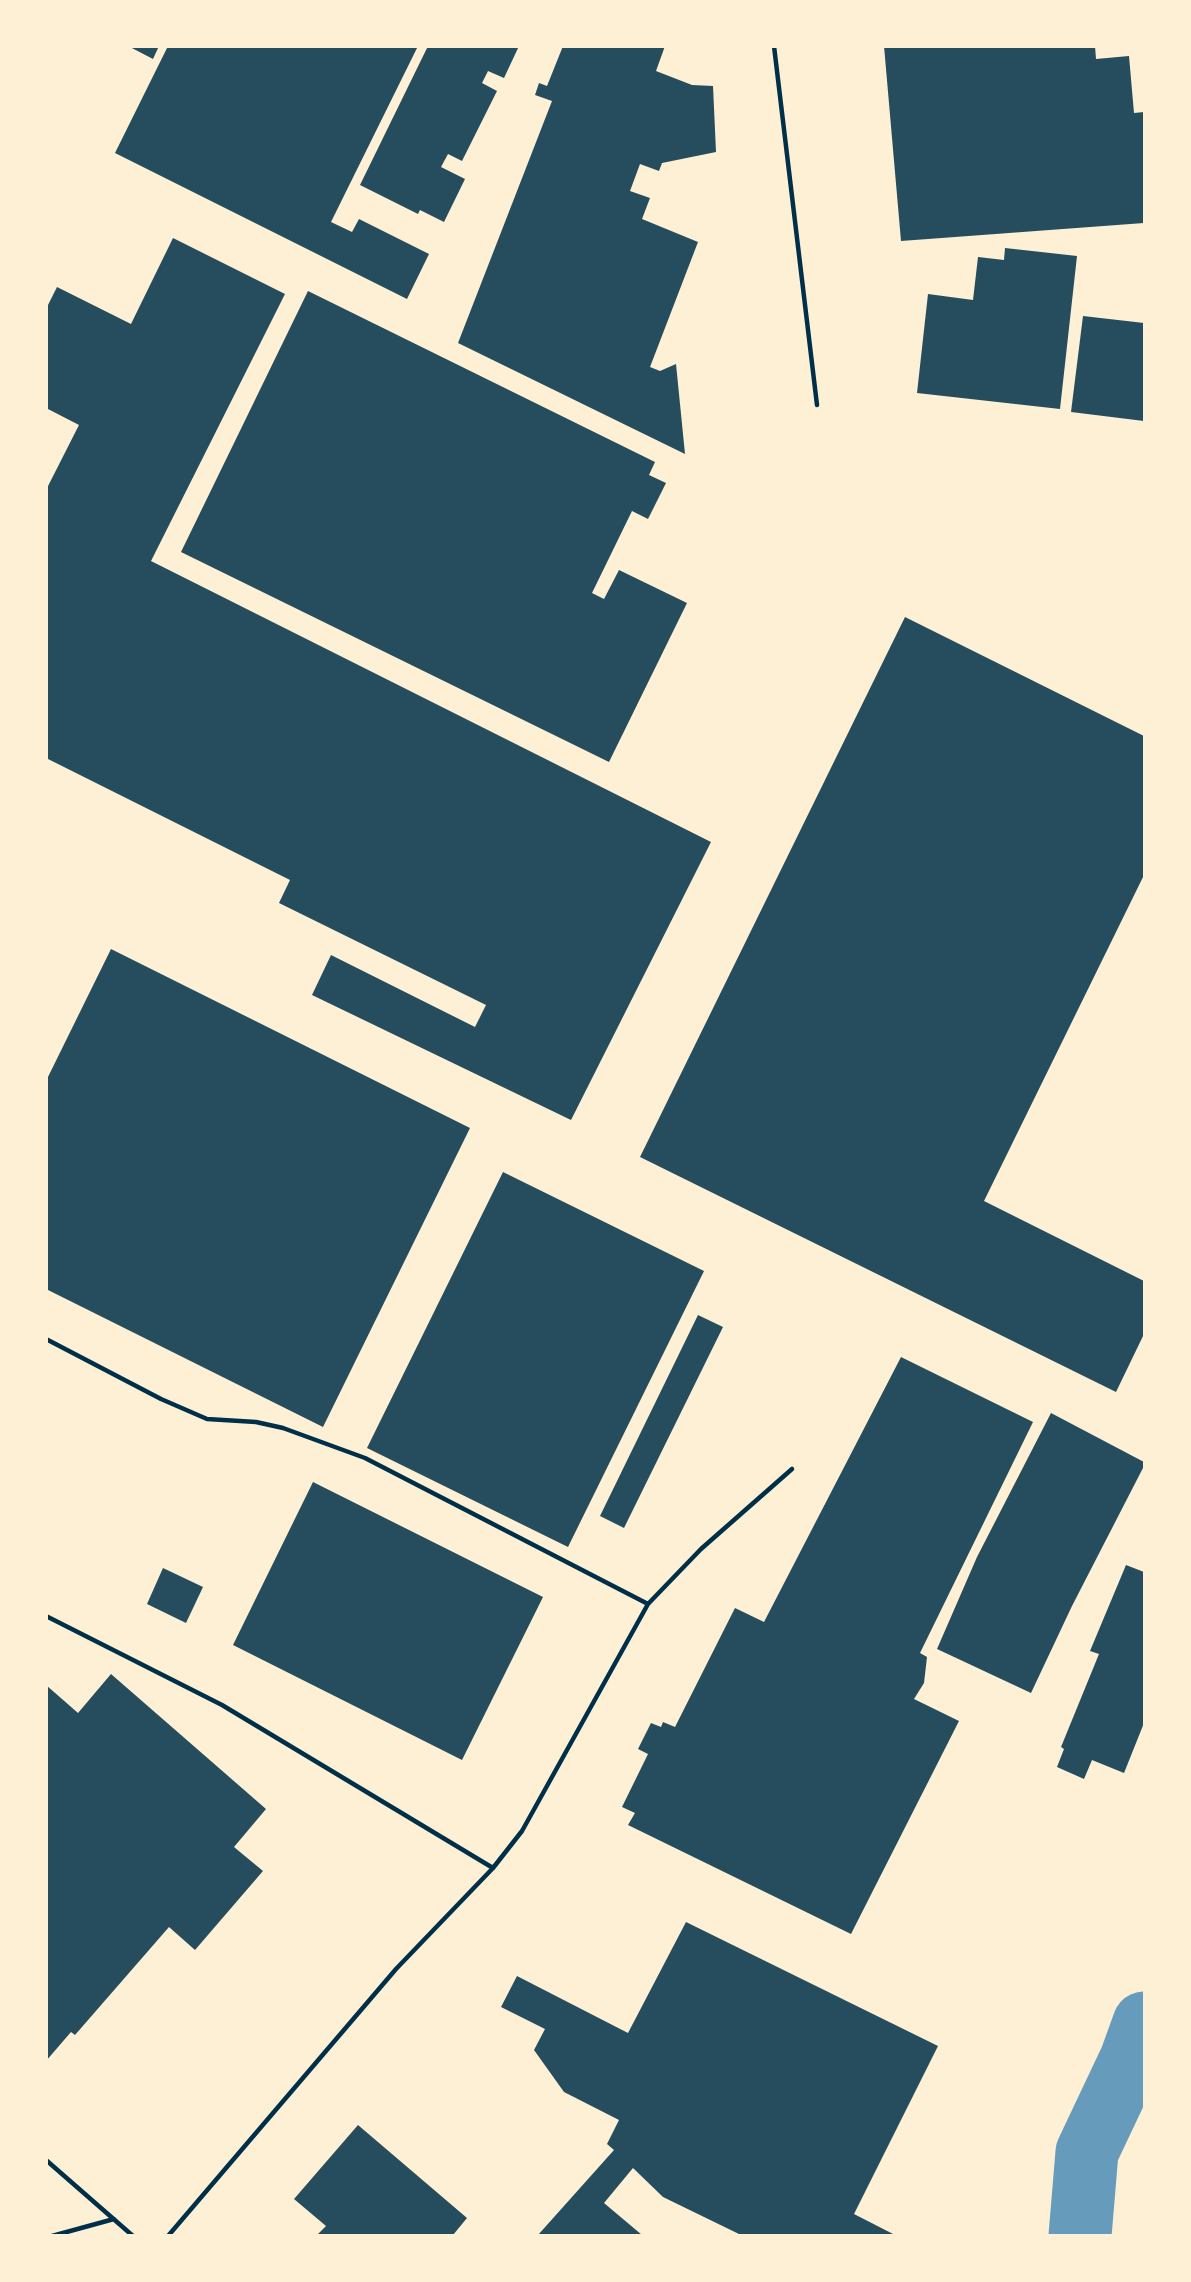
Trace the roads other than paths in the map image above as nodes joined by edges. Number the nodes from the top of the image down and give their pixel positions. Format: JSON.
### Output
{"nodes":[{"id":1,"x":774,"y":46,"type":"edge"},
{"id":2,"x":817,"y":405,"type":"dead end"},
{"id":3,"x":46,"y":1339,"type":"edge"},
{"id":4,"x":792,"y":1470,"type":"dead end"},
{"id":5,"x":648,"y":1604,"type":"junction"},
{"id":6,"x":46,"y":1616,"type":"edge"},
{"id":7,"x":493,"y":1868,"type":"junction"},
{"id":8,"x":46,"y":2160,"type":"edge"},
{"id":9,"x":114,"y":2219,"type":"junction"},
{"id":10,"x":52,"y":2235,"type":"edge"},
{"id":11,"x":133,"y":2235,"type":"edge"},
{"id":12,"x":168,"y":2235,"type":"edge"}],
"edges":[{"from":1,"to":2,"type":"lane"},
{"from":3,"to":5,"type":"lane"},
{"from":4,"to":5,"type":"lane"},
{"from":5,"to":7,"type":"lane"},
{"from":6,"to":7,"type":"lane"},
{"from":7,"to":12,"type":"lane"},
{"from":8,"to":9,"type":"lane"},
{"from":9,"to":10,"type":"lane"},
{"from":9,"to":11,"type":"lane"}]}
